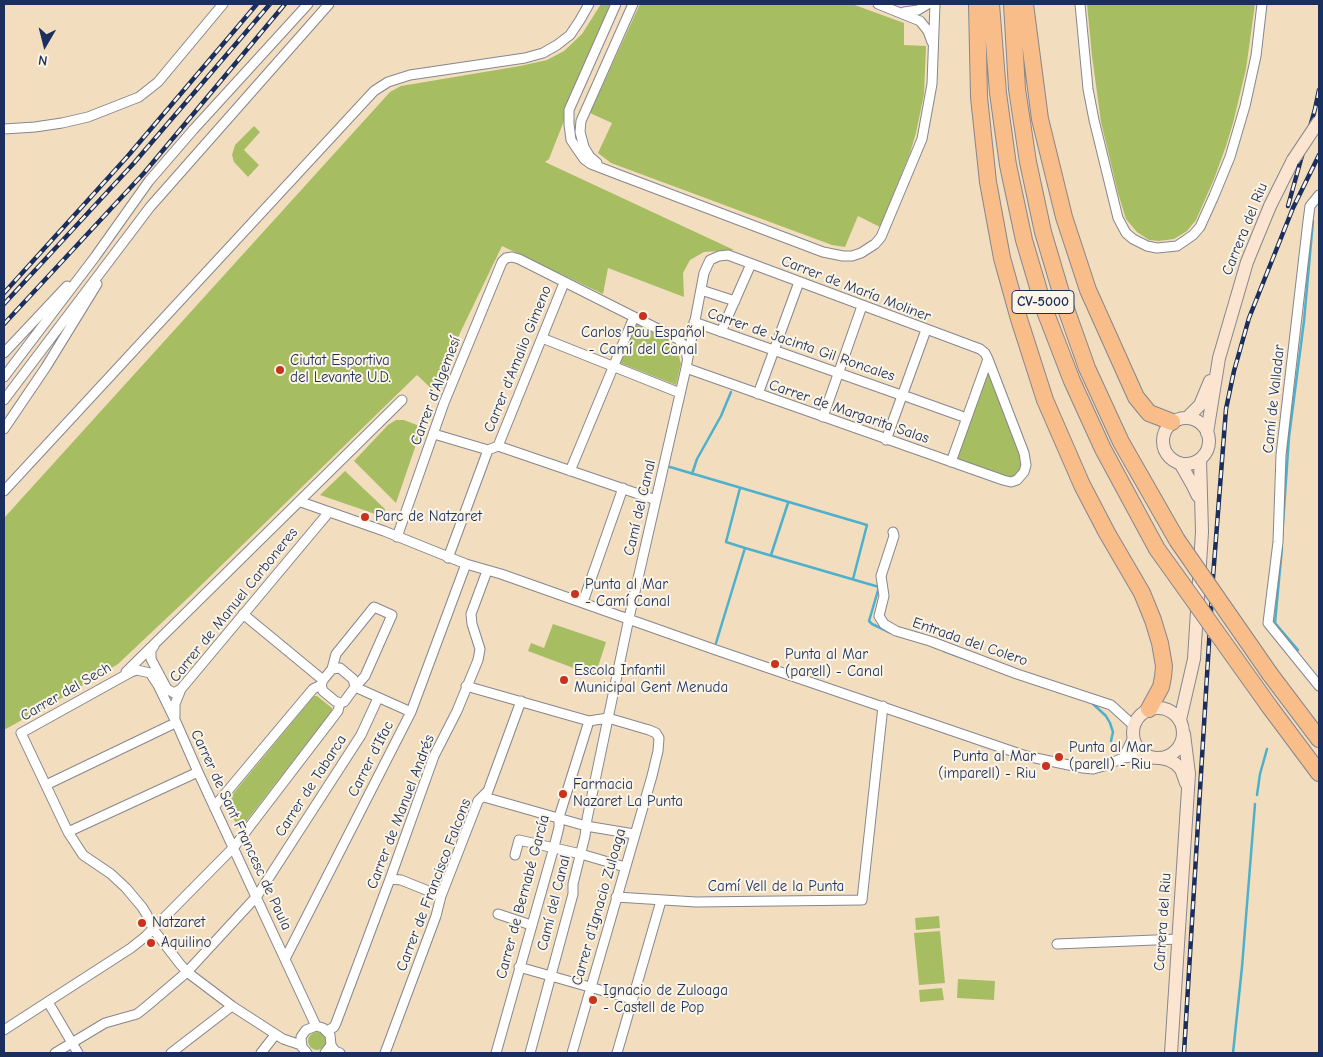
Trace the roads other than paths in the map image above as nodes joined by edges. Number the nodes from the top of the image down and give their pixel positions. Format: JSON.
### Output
{"nodes":[{"id":1,"x":223,"y":4,"type":"edge"},
{"id":2,"x":308,"y":4,"type":"edge"},
{"id":3,"x":329,"y":4,"type":"edge"},
{"id":4,"x":589,"y":4,"type":"edge"},
{"id":5,"x":616,"y":4,"type":"edge"},
{"id":6,"x":632,"y":4,"type":"edge"},
{"id":7,"x":878,"y":4,"type":"edge"},
{"id":8,"x":928,"y":4,"type":"edge"},
{"id":9,"x":935,"y":4,"type":"edge"},
{"id":10,"x":977,"y":4,"type":"edge"},
{"id":11,"x":991,"y":4,"type":"edge"},
{"id":12,"x":1012,"y":4,"type":"edge"},
{"id":13,"x":1025,"y":4,"type":"edge"},
{"id":14,"x":1080,"y":4,"type":"edge"},
{"id":15,"x":1262,"y":4,"type":"edge"},
{"id":16,"x":896,"y":11,"type":"junction"},
{"id":17,"x":933,"y":47,"type":"junction"},
{"id":18,"x":1319,"y":121,"type":"edge"},
{"id":19,"x":4,"y":129,"type":"edge"},
{"id":20,"x":616,"y":174,"type":"junction"},
{"id":21,"x":1318,"y":198,"type":"edge"},
{"id":22,"x":124,"y":239,"type":"junction"},
{"id":23,"x":94,"y":257,"type":"junction"},
{"id":24,"x":710,"y":260,"type":"joint"},
{"id":25,"x":751,"y":264,"type":"junction"},
{"id":26,"x":798,"y":282,"type":"junction"},
{"id":27,"x":564,"y":283,"type":"junction"},
{"id":28,"x":701,"y":290,"type":"junction"},
{"id":29,"x":735,"y":301,"type":"junction"},
{"id":30,"x":862,"y":306,"type":"junction"},
{"id":31,"x":634,"y":317,"type":"junction"},
{"id":32,"x":694,"y":322,"type":"junction"},
{"id":33,"x":926,"y":330,"type":"junction"},
{"id":34,"x":721,"y":332,"type":"junction"},
{"id":35,"x":542,"y":338,"type":"junction"},
{"id":36,"x":774,"y":350,"type":"junction"},
{"id":37,"x":4,"y":352,"type":"edge"},
{"id":38,"x":1219,"y":358,"type":"junction"},
{"id":39,"x":988,"y":359,"type":"junction"},
{"id":40,"x":686,"y":365,"type":"junction"},
{"id":41,"x":613,"y":367,"type":"junction"},
{"id":42,"x":838,"y":372,"type":"junction"},
{"id":43,"x":4,"y":376,"type":"edge"},
{"id":44,"x":680,"y":393,"type":"junction"},
{"id":45,"x":758,"y":394,"type":"junction"},
{"id":46,"x":898,"y":394,"type":"dead end"},
{"id":47,"x":908,"y":397,"type":"dead end"},
{"id":48,"x":4,"y":400,"type":"edge"},
{"id":49,"x":402,"y":400,"type":"dead end"},
{"id":50,"x":961,"y":416,"type":"dead end"},
{"id":51,"x":822,"y":417,"type":"junction"},
{"id":52,"x":1180,"y":420,"type":"junction"},
{"id":53,"x":4,"y":429,"type":"edge"},
{"id":54,"x":1207,"y":433,"type":"junction"},
{"id":55,"x":434,"y":434,"type":"junction"},
{"id":56,"x":886,"y":440,"type":"junction"},
{"id":57,"x":498,"y":446,"type":"junction"},
{"id":58,"x":488,"y":450,"type":"junction"},
{"id":59,"x":1200,"y":459,"type":"junction"},
{"id":60,"x":951,"y":462,"type":"junction"},
{"id":61,"x":1180,"y":463,"type":"junction"},
{"id":62,"x":570,"y":471,"type":"junction"},
{"id":63,"x":623,"y":488,"type":"junction"},
{"id":64,"x":4,"y":491,"type":"edge"},
{"id":65,"x":656,"y":500,"type":"junction"},
{"id":66,"x":301,"y":502,"type":"junction"},
{"id":67,"x":1200,"y":502,"type":"junction"},
{"id":68,"x":328,"y":512,"type":"junction"},
{"id":69,"x":893,"y":532,"type":"dead end"},
{"id":70,"x":397,"y":537,"type":"junction"},
{"id":71,"x":448,"y":558,"type":"junction"},
{"id":72,"x":466,"y":564,"type":"junction"},
{"id":73,"x":487,"y":571,"type":"junction"},
{"id":74,"x":583,"y":602,"type":"junction"},
{"id":75,"x":243,"y":614,"type":"junction"},
{"id":76,"x":629,"y":618,"type":"junction"},
{"id":77,"x":155,"y":644,"type":"junction"},
{"id":78,"x":332,"y":669,"type":"junction"},
{"id":79,"x":123,"y":675,"type":"junction"},
{"id":80,"x":322,"y":683,"type":"junction"},
{"id":81,"x":1188,"y":685,"type":"junction"},
{"id":82,"x":466,"y":686,"type":"junction"},
{"id":83,"x":1319,"y":686,"type":"edge"},
{"id":84,"x":355,"y":687,"type":"junction"},
{"id":85,"x":181,"y":689,"type":"junction"},
{"id":86,"x":378,"y":698,"type":"junction"},
{"id":87,"x":521,"y":701,"type":"junction"},
{"id":88,"x":340,"y":703,"type":"junction"},
{"id":89,"x":883,"y":706,"type":"junction"},
{"id":90,"x":1156,"y":708,"type":"junction"},
{"id":91,"x":411,"y":712,"type":"junction"},
{"id":92,"x":608,"y":718,"type":"junction"},
{"id":93,"x":1180,"y":720,"type":"junction"},
{"id":94,"x":588,"y":721,"type":"junction"},
{"id":95,"x":174,"y":723,"type":"junction"},
{"id":96,"x":1133,"y":731,"type":"junction"},
{"id":97,"x":1184,"y":734,"type":"junction"},
{"id":98,"x":1319,"y":740,"type":"edge"},
{"id":99,"x":1146,"y":755,"type":"junction"},
{"id":100,"x":1123,"y":758,"type":"junction"},
{"id":101,"x":1160,"y":758,"type":"junction"},
{"id":102,"x":198,"y":772,"type":"junction"},
{"id":103,"x":1319,"y":772,"type":"edge"},
{"id":104,"x":46,"y":785,"type":"junction"},
{"id":105,"x":1188,"y":793,"type":"junction"},
{"id":106,"x":484,"y":797,"type":"junction"},
{"id":107,"x":214,"y":807,"type":"junction"},
{"id":108,"x":559,"y":817,"type":"junction"},
{"id":109,"x":586,"y":826,"type":"junction"},
{"id":110,"x":68,"y":832,"type":"junction"},
{"id":111,"x":634,"y":834,"type":"junction"},
{"id":112,"x":234,"y":847,"type":"junction"},
{"id":113,"x":554,"y":847,"type":"junction"},
{"id":114,"x":581,"y":854,"type":"junction"},
{"id":115,"x":514,"y":855,"type":"dead end"},
{"id":116,"x":625,"y":867,"type":"junction"},
{"id":117,"x":390,"y":879,"type":"junction"},
{"id":118,"x":257,"y":896,"type":"junction"},
{"id":119,"x":441,"y":896,"type":"junction"},
{"id":120,"x":616,"y":897,"type":"junction"},
{"id":121,"x":661,"y":901,"type":"junction"},
{"id":122,"x":498,"y":914,"type":"dead end"},
{"id":123,"x":531,"y":925,"type":"junction"},
{"id":124,"x":153,"y":929,"type":"junction"},
{"id":125,"x":1179,"y":939,"type":"junction"},
{"id":126,"x":1058,"y":944,"type":"dead end"},
{"id":127,"x":285,"y":959,"type":"junction"},
{"id":128,"x":519,"y":967,"type":"junction"},
{"id":129,"x":187,"y":972,"type":"junction"},
{"id":130,"x":550,"y":976,"type":"junction"},
{"id":131,"x":591,"y":987,"type":"junction"},
{"id":132,"x":632,"y":999,"type":"junction"},
{"id":133,"x":48,"y":1002,"type":"junction"},
{"id":134,"x":232,"y":1006,"type":"junction"},
{"id":135,"x":316,"y":1026,"type":"junction"},
{"id":136,"x":4,"y":1030,"type":"edge"},
{"id":137,"x":327,"y":1031,"type":"junction"},
{"id":138,"x":275,"y":1035,"type":"junction"},
{"id":139,"x":72,"y":1044,"type":"junction"},
{"id":140,"x":331,"y":1045,"type":"junction"},
{"id":141,"x":302,"y":1049,"type":"edge"},
{"id":142,"x":55,"y":1053,"type":"edge"},
{"id":143,"x":78,"y":1053,"type":"edge"},
{"id":144,"x":171,"y":1053,"type":"edge"},
{"id":145,"x":261,"y":1053,"type":"edge"},
{"id":146,"x":325,"y":1053,"type":"edge"},
{"id":147,"x":340,"y":1053,"type":"edge"},
{"id":148,"x":385,"y":1053,"type":"edge"},
{"id":149,"x":496,"y":1053,"type":"edge"},
{"id":150,"x":530,"y":1053,"type":"edge"},
{"id":151,"x":572,"y":1053,"type":"edge"},
{"id":152,"x":617,"y":1053,"type":"edge"},
{"id":153,"x":1171,"y":1053,"type":"edge"}],
"edges":[{"from":1,"to":19,"type":"street"},
{"from":2,"to":23,"type":"street"},
{"from":3,"to":22,"type":"street"},
{"from":4,"to":64,"type":"street"},
{"from":5,"to":20,"type":"street"},
{"from":6,"to":20,"type":"street"},
{"from":7,"to":16,"type":"street"},
{"from":8,"to":16,"type":"street"},
{"from":9,"to":17,"type":"street"},
{"from":10,"to":90,"type":"highway"},
{"from":11,"to":103,"type":"highway","number":"CV-5000","bridge":true},
{"from":12,"to":98,"type":"highway","number":"CV-5000","bridge":true},
{"from":13,"to":52,"type":"highway"},
{"from":14,"to":15,"type":"street"},
{"from":16,"to":17,"type":"street"},
{"from":17,"to":20,"type":"street"},
{"from":18,"to":38,"type":"street","name":"Carrera del Riu","bridge":true},
{"from":21,"to":83,"type":"street","name":"Camí de Valladar"},
{"from":22,"to":48,"type":"street"},
{"from":22,"to":53,"type":"street"},
{"from":23,"to":37,"type":"street"},
{"from":23,"to":43,"type":"street"},
{"from":24,"to":25,"type":"street","name":"Carrer de María Moliner"},
{"from":24,"to":28,"type":"street","name":"Camí del Canal"},
{"from":25,"to":26,"type":"street","name":"Carrer de María Moliner"},
{"from":25,"to":29,"type":"street"},
{"from":26,"to":30,"type":"street","name":"Carrer de María Moliner"},
{"from":26,"to":36,"type":"street"},
{"from":27,"to":31,"type":"street"},
{"from":27,"to":35,"type":"street","name":"Carrer d'Amalio Gimeno"},
{"from":27,"to":55,"type":"street","name":"Carrer d'Algemesí"},
{"from":28,"to":29,"type":"street"},
{"from":28,"to":32,"type":"street","name":"Camí del Canal"},
{"from":29,"to":34,"type":"street"},
{"from":30,"to":33,"type":"street","name":"Carrer de María Moliner"},
{"from":30,"to":42,"type":"street"},
{"from":31,"to":40,"type":"street"},
{"from":31,"to":41,"type":"street"},
{"from":32,"to":34,"type":"street","name":"Carrer de Jacinta Gil Roncales"},
{"from":32,"to":40,"type":"street","name":"Camí del Canal"},
{"from":33,"to":39,"type":"street","name":"Carrer de María Moliner"},
{"from":33,"to":56,"type":"street"},
{"from":34,"to":36,"type":"street","name":"Carrer de Jacinta Gil Roncales"},
{"from":35,"to":41,"type":"street"},
{"from":35,"to":57,"type":"street","name":"Carrer d'Amalio Gimeno"},
{"from":36,"to":42,"type":"street","name":"Carrer de Jacinta Gil Roncales"},
{"from":36,"to":45,"type":"street"},
{"from":38,"to":52,"type":"street","name":"Carrera del Riu"},
{"from":38,"to":54,"type":"street","name":"Carrera del Riu"},
{"from":39,"to":60,"type":"street"},
{"from":39,"to":60,"type":"street","name":"Carrer de Margarita Salas"},
{"from":40,"to":44,"type":"street","name":"Camí del Canal"},
{"from":40,"to":45,"type":"street","name":"Carrer de Margarita Salas"},
{"from":41,"to":44,"type":"street"},
{"from":41,"to":62,"type":"street"},
{"from":42,"to":46,"type":"street","name":"Carrer de Jacinta Gil Roncales"},
{"from":42,"to":51,"type":"street"},
{"from":44,"to":65,"type":"street","name":"Camí del Canal"},
{"from":45,"to":51,"type":"street","name":"Carrer de Margarita Salas"},
{"from":47,"to":50,"type":"street","name":"Carrer de Jacinta Gil Roncales"},
{"from":49,"to":66,"type":"street","name":"Carrer d'Algemesí"},
{"from":51,"to":56,"type":"street","name":"Carrer de Margarita Salas"},
{"from":52,"to":54,"type":"street"},
{"from":52,"to":61,"type":"street"},
{"from":54,"to":59,"type":"street"},
{"from":55,"to":58,"type":"street"},
{"from":55,"to":70,"type":"street","name":"Carrer d'Algemesí"},
{"from":56,"to":60,"type":"street","name":"Carrer de Margarita Salas"},
{"from":57,"to":58,"type":"street"},
{"from":57,"to":62,"type":"street"},
{"from":58,"to":71,"type":"street"},
{"from":59,"to":61,"type":"street"},
{"from":59,"to":67,"type":"street"},
{"from":61,"to":67,"type":"street"},
{"from":62,"to":63,"type":"street"},
{"from":63,"to":65,"type":"street"},
{"from":63,"to":74,"type":"street"},
{"from":65,"to":76,"type":"street","name":"Camí del Canal"},
{"from":66,"to":68,"type":"street"},
{"from":66,"to":77,"type":"street","name":"Carrer de Manuel Carboneres"},
{"from":67,"to":81,"type":"street"},
{"from":68,"to":70,"type":"street"},
{"from":68,"to":75,"type":"street","name":"Carrer de Manuel Carboneres"},
{"from":69,"to":96,"type":"street","name":"Entrada del Colero"},
{"from":70,"to":71,"type":"street"},
{"from":71,"to":72,"type":"street"},
{"from":72,"to":73,"type":"street"},
{"from":72,"to":91,"type":"street","name":"Carrer d'Ifac"},
{"from":73,"to":74,"type":"street"},
{"from":73,"to":82,"type":"street","name":"Carrer de Manuel Andrés"},
{"from":74,"to":76,"type":"street"},
{"from":75,"to":80,"type":"street"},
{"from":75,"to":85,"type":"street","name":"Carrer de Manuel Carboneres"},
{"from":76,"to":89,"type":"street"},
{"from":76,"to":92,"type":"street","name":"Camí del Canal"},
{"from":77,"to":79,"type":"street","name":"Carrer de Manuel Carboneres"},
{"from":77,"to":85,"type":"street"},
{"from":78,"to":80,"type":"street"},
{"from":78,"to":84,"type":"street"},
{"from":78,"to":84,"type":"street"},
{"from":79,"to":95,"type":"street","name":"Carrer de Sant Francesc de Paula"},
{"from":79,"to":104,"type":"street","name":"Carrer del Sech"},
{"from":80,"to":88,"type":"street"},
{"from":80,"to":107,"type":"street"},
{"from":81,"to":90,"type":"street"},
{"from":81,"to":93,"type":"street"},
{"from":82,"to":87,"type":"street"},
{"from":82,"to":117,"type":"street","name":"Carrer de Manuel Andrés"},
{"from":84,"to":86,"type":"street"},
{"from":84,"to":88,"type":"street"},
{"from":85,"to":95,"type":"street","name":"Carrer de Manuel Carboneres"},
{"from":86,"to":91,"type":"street"},
{"from":86,"to":118,"type":"street","name":"Carrer de Tabarca"},
{"from":87,"to":94,"type":"street"},
{"from":87,"to":106,"type":"street","name":"Carrer de Francisco Falcons"},
{"from":88,"to":112,"type":"street"},
{"from":89,"to":100,"type":"street"},
{"from":89,"to":121,"type":"street","name":"Camí Vell de la Punta"},
{"from":90,"to":93,"type":"street"},
{"from":90,"to":96,"type":"street"},
{"from":91,"to":127,"type":"street","name":"Carrer d'Ifac"},
{"from":92,"to":94,"type":"street"},
{"from":92,"to":109,"type":"street","name":"Camí del Canal"},
{"from":92,"to":111,"type":"street","name":"Carrer d'Ignacio Zuloaga"},
{"from":93,"to":97,"type":"street"},
{"from":94,"to":108,"type":"street","name":"Carrer de Bernabé García"},
{"from":95,"to":102,"type":"street","name":"Carrer de Sant Francesc de Paula"},
{"from":95,"to":104,"type":"street"},
{"from":96,"to":99,"type":"street"},
{"from":96,"to":100,"type":"street"},
{"from":97,"to":101,"type":"street"},
{"from":97,"to":105,"type":"street","name":"Carrera del Riu"},
{"from":99,"to":100,"type":"street"},
{"from":99,"to":101,"type":"street"},
{"from":101,"to":105,"type":"street","name":"Carrera del Riu"},
{"from":102,"to":107,"type":"street","name":"Carrer de Sant Francesc de Paula"},
{"from":102,"to":110,"type":"street"},
{"from":104,"to":110,"type":"street"},
{"from":105,"to":125,"type":"street","name":"Carrera del Riu"},
{"from":106,"to":108,"type":"street"},
{"from":106,"to":119,"type":"street","name":"Carrer de Francisco Falcons"},
{"from":107,"to":112,"type":"street","name":"Carrer de Sant Francesc de Paula"},
{"from":108,"to":109,"type":"street"},
{"from":108,"to":113,"type":"street","name":"Carrer de Bernabé García"},
{"from":109,"to":111,"type":"street"},
{"from":109,"to":114,"type":"street","name":"Camí del Canal"},
{"from":110,"to":124,"type":"street"},
{"from":111,"to":116,"type":"street","name":"Carrer d'Ignacio Zuloaga"},
{"from":112,"to":118,"type":"street","name":"Carrer de Sant Francesc de Paula"},
{"from":112,"to":124,"type":"street"},
{"from":113,"to":114,"type":"street"},
{"from":113,"to":115,"type":"street"},
{"from":113,"to":123,"type":"street","name":"Carrer de Bernabé García"},
{"from":114,"to":116,"type":"street"},
{"from":114,"to":130,"type":"street","name":"Camí del Canal"},
{"from":116,"to":120,"type":"street","name":"Carrer d'Ignacio Zuloaga"},
{"from":117,"to":119,"type":"street"},
{"from":117,"to":137,"type":"street","name":"Carrer de Manuel Andrés"},
{"from":118,"to":127,"type":"street","name":"Carrer de Sant Francesc de Paula"},
{"from":118,"to":129,"type":"street","name":"Carrer de Tabarca"},
{"from":119,"to":148,"type":"street","name":"Carrer de Francisco Falcons"},
{"from":120,"to":121,"type":"street","name":"Camí Vell de la Punta"},
{"from":120,"to":131,"type":"street","name":"Carrer d'Ignacio Zuloaga"},
{"from":121,"to":132,"type":"street"},
{"from":122,"to":123,"type":"street"},
{"from":123,"to":128,"type":"street","name":"Carrer de Bernabé García"},
{"from":124,"to":129,"type":"street"},
{"from":124,"to":133,"type":"street"},
{"from":125,"to":126,"type":"street"},
{"from":125,"to":153,"type":"street","name":"Carrera del Riu"},
{"from":127,"to":135,"type":"street","name":"Carrer de Sant Francesc de Paula"},
{"from":128,"to":130,"type":"street"},
{"from":128,"to":149,"type":"street","name":"Carrer de Bernabé García"},
{"from":129,"to":134,"type":"street"},
{"from":129,"to":139,"type":"street","name":"Carrer de Tabarca"},
{"from":130,"to":131,"type":"street"},
{"from":130,"to":150,"type":"street","name":"Camí del Canal"},
{"from":131,"to":132,"type":"street"},
{"from":131,"to":151,"type":"street","name":"Carrer d'Ignacio Zuloaga"},
{"from":132,"to":152,"type":"street"},
{"from":133,"to":136,"type":"street"},
{"from":133,"to":139,"type":"street"},
{"from":134,"to":138,"type":"street"},
{"from":134,"to":144,"type":"street"},
{"from":135,"to":137,"type":"street"},
{"from":135,"to":141,"type":"street"},
{"from":137,"to":140,"type":"street"},
{"from":138,"to":141,"type":"street"},
{"from":138,"to":145,"type":"street"},
{"from":139,"to":142,"type":"street"},
{"from":139,"to":143,"type":"street"},
{"from":140,"to":146,"type":"street"},
{"from":140,"to":147,"type":"street"}]}
